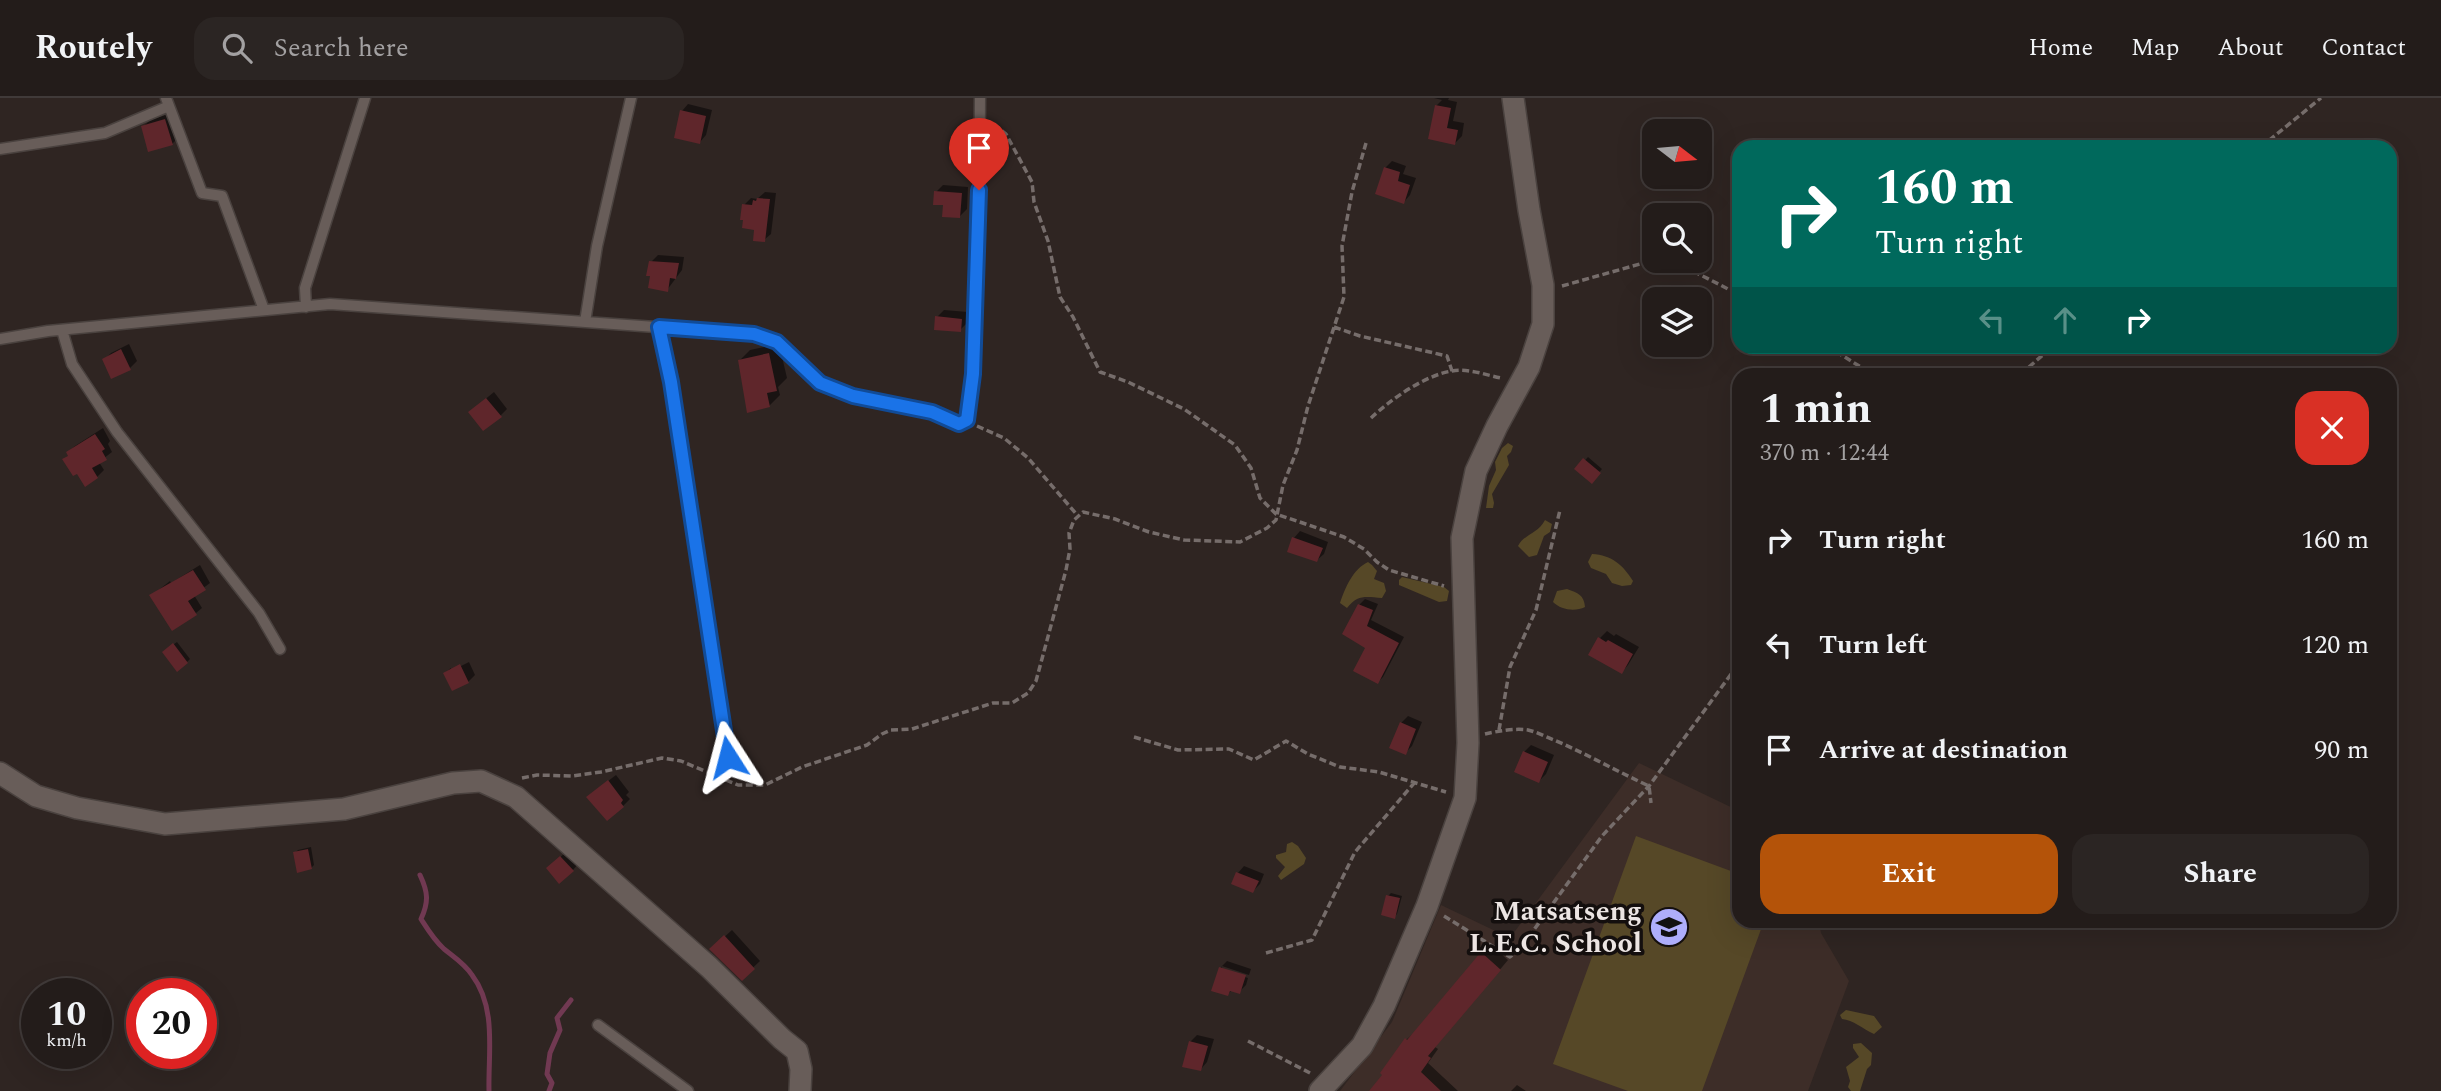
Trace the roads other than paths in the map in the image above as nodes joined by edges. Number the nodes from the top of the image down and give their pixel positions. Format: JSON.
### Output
{"nodes":[{"id":1,"x":365,"y":98,"type":"edge"},
{"id":2,"x":631,"y":98,"type":"edge"},
{"id":3,"x":980,"y":98,"type":"edge"},
{"id":4,"x":1513,"y":98,"type":"edge"},
{"id":5,"x":168,"y":102,"type":"edge"},
{"id":6,"x":0,"y":149,"type":"edge"},
{"id":7,"x":306,"y":307,"type":"junction"},
{"id":8,"x":264,"y":310,"type":"junction"},
{"id":9,"x":585,"y":322,"type":"junction"},
{"id":10,"x":659,"y":327,"type":"junction"},
{"id":11,"x":62,"y":330,"type":"junction"},
{"id":12,"x":0,"y":340,"type":"edge"},
{"id":13,"x":279,"y":649,"type":"dead end"},
{"id":14,"x":728,"y":757,"type":"dead end"},
{"id":15,"x":0,"y":773,"type":"edge"},
{"id":16,"x":598,"y":1025,"type":"dead end"},
{"id":17,"x":1321,"y":1090,"type":"edge"},
{"id":18,"x":688,"y":1091,"type":"edge"},
{"id":19,"x":800,"y":1091,"type":"edge"}],
"edges":[{"from":1,"to":7,"type":"lane"},
{"from":2,"to":9,"type":"lane"},
{"from":3,"to":10,"type":"lane"},
{"from":4,"to":17,"type":"street"},
{"from":5,"to":6,"type":"lane"},
{"from":5,"to":8,"type":"lane"},
{"from":7,"to":8,"type":"lane"},
{"from":7,"to":9,"type":"lane"},
{"from":8,"to":11,"type":"lane"},
{"from":9,"to":10,"type":"lane"},
{"from":10,"to":14,"type":"lane"},
{"from":11,"to":12,"type":"lane"},
{"from":11,"to":13,"type":"lane"},
{"from":15,"to":19,"type":"street"},
{"from":16,"to":18,"type":"lane"}]}
